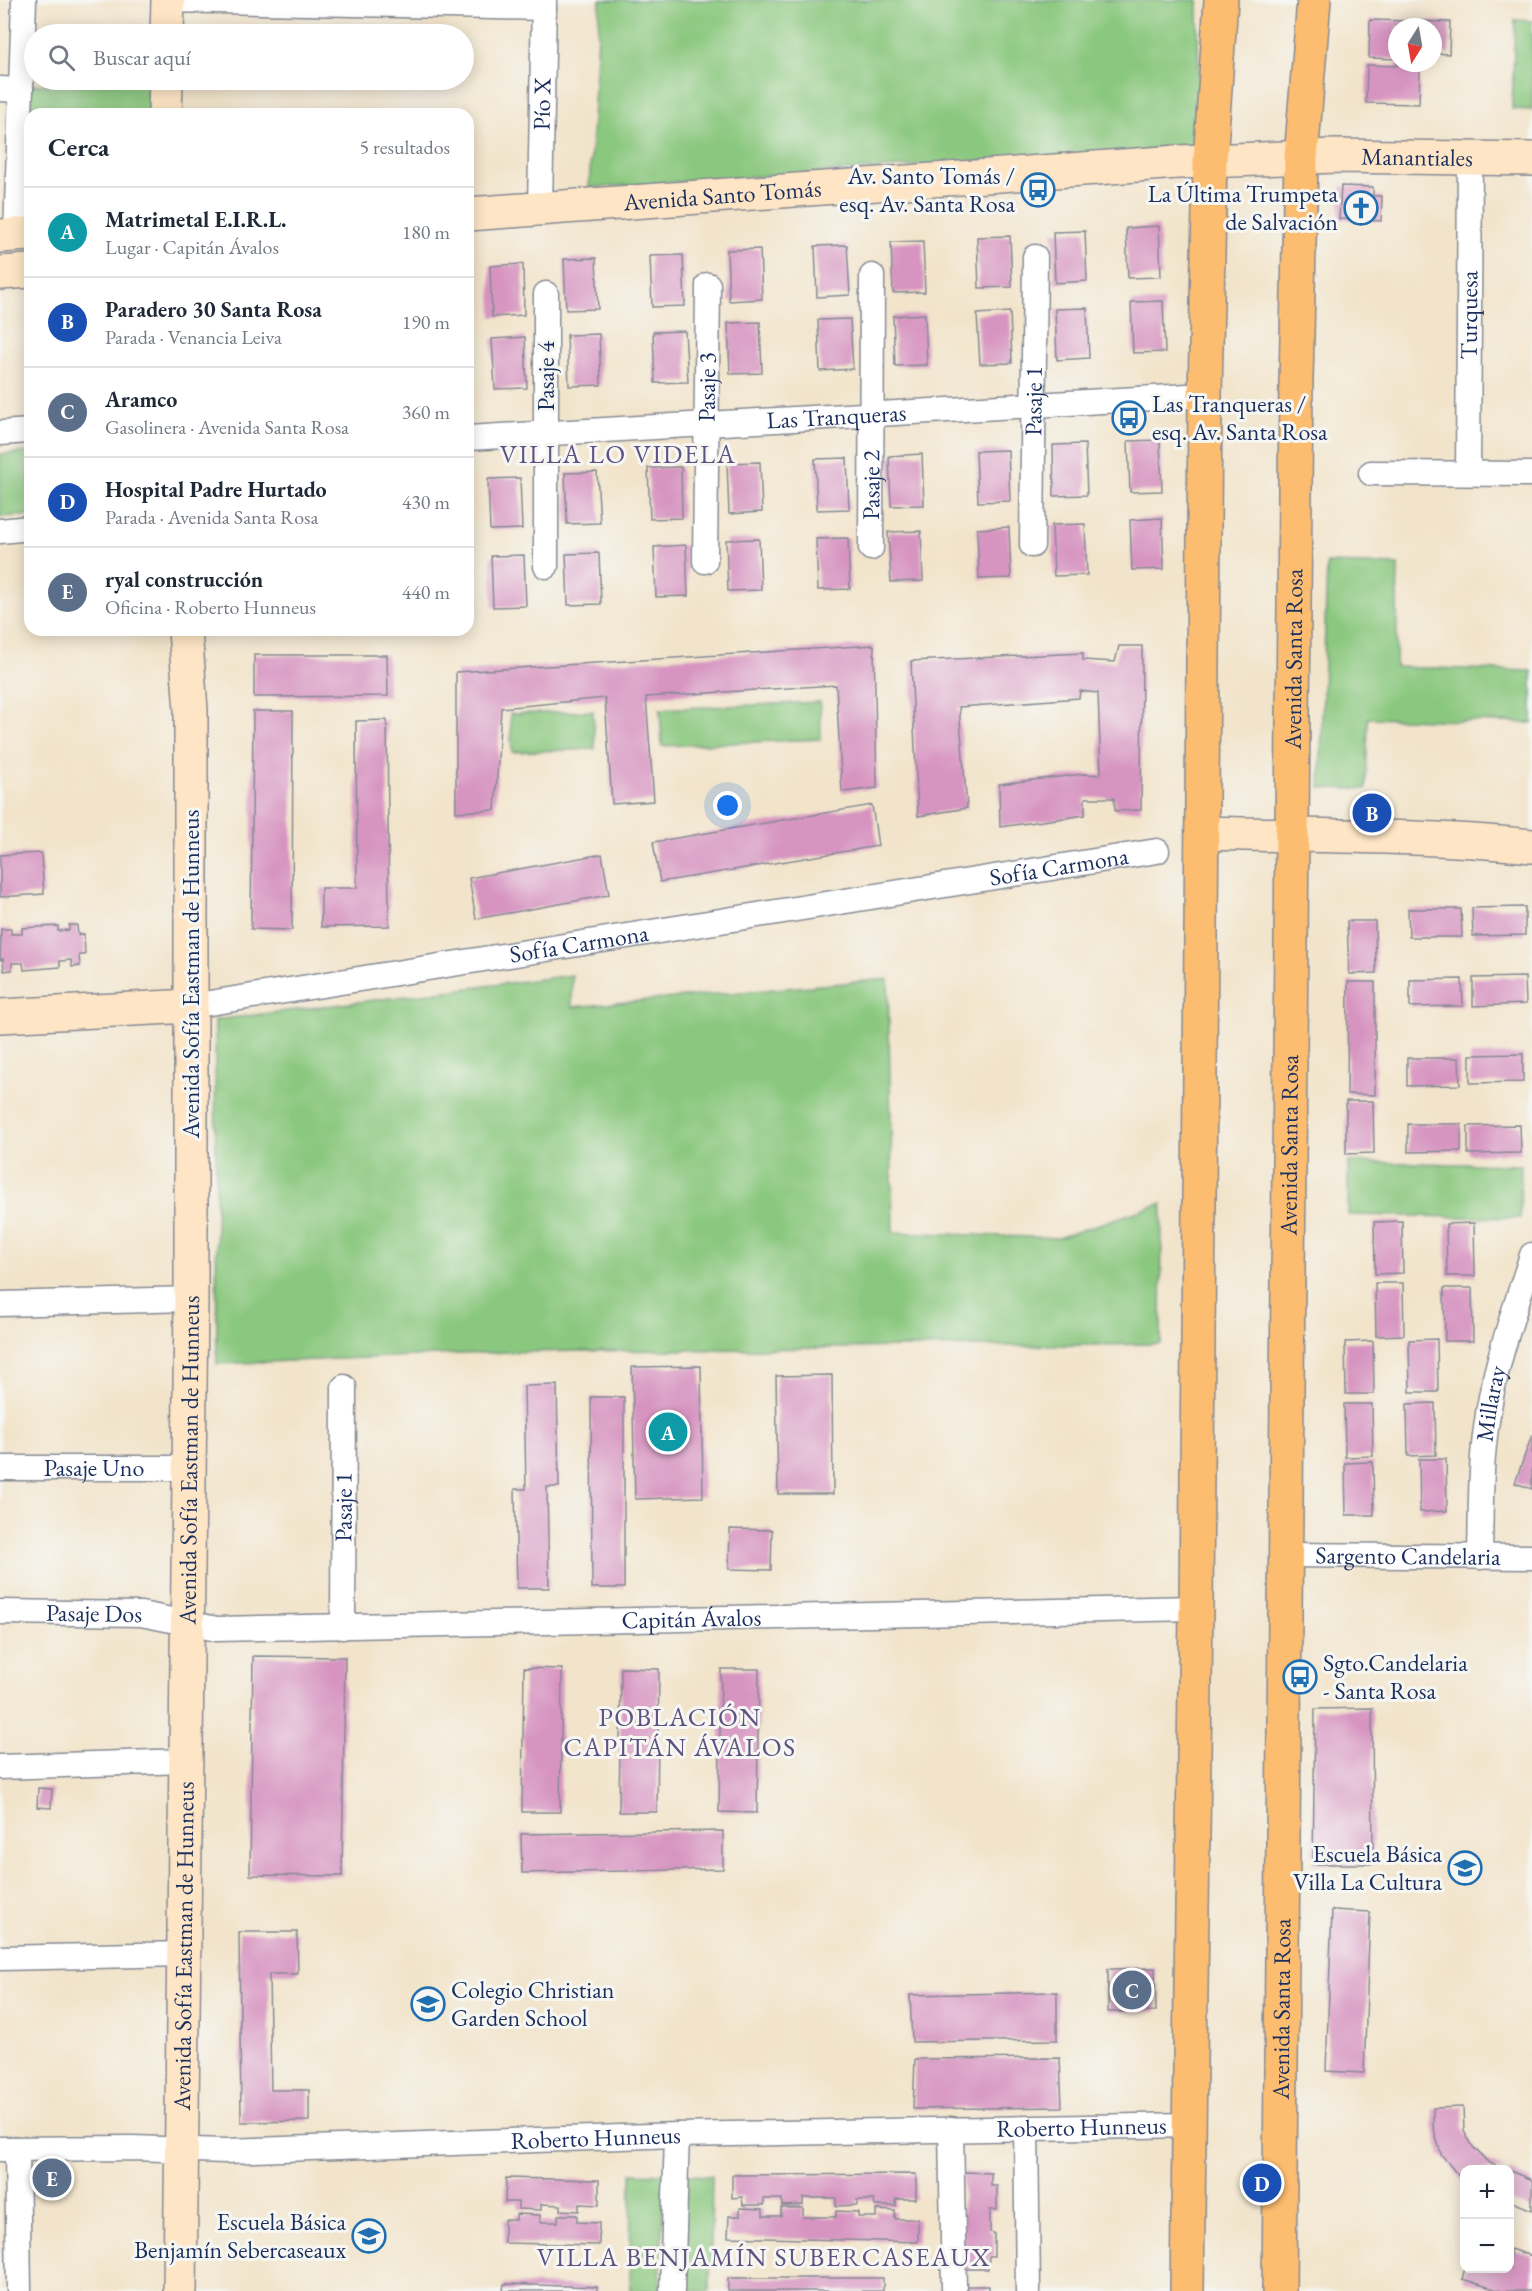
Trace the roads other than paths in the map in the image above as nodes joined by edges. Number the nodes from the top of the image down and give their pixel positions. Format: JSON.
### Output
{"nodes":[{"id":1,"x":24,"y":0,"type":"edge"},
{"id":2,"x":168,"y":0,"type":"edge"},
{"id":3,"x":1221,"y":0,"type":"edge"},
{"id":4,"x":1314,"y":0,"type":"edge"},
{"id":5,"x":544,"y":4,"type":"edge"},
{"id":6,"x":26,"y":24,"type":"edge"},
{"id":7,"x":167,"y":24,"type":"edge"},
{"id":8,"x":24,"y":67,"type":"edge"},
{"id":9,"x":11,"y":90,"type":"edge"},
{"id":10,"x":166,"y":90,"type":"edge"},
{"id":11,"x":165,"y":108,"type":"edge"},
{"id":12,"x":1301,"y":158,"type":"junction"},
{"id":13,"x":1470,"y":159,"type":"junction"},
{"id":14,"x":1532,"y":159,"type":"edge"},
{"id":15,"x":1210,"y":161,"type":"junction"},
{"id":16,"x":540,"y":208,"type":"junction"},
{"id":17,"x":474,"y":214,"type":"edge"},
{"id":18,"x":16,"y":235,"type":"edge"},
{"id":19,"x":1035,"y":257,"type":"dead end"},
{"id":20,"x":24,"y":271,"type":"edge"},
{"id":21,"x":0,"y":273,"type":"edge"},
{"id":22,"x":872,"y":276,"type":"dead end"},
{"id":23,"x":708,"y":285,"type":"dead end"},
{"id":24,"x":546,"y":294,"type":"dead end"},
{"id":25,"x":1205,"y":394,"type":"junction"},
{"id":26,"x":1034,"y":405,"type":"junction"},
{"id":27,"x":871,"y":414,"type":"junction"},
{"id":28,"x":706,"y":424,"type":"junction"},
{"id":29,"x":24,"y":431,"type":"edge"},
{"id":30,"x":0,"y":433,"type":"edge"},
{"id":31,"x":546,"y":433,"type":"junction"},
{"id":32,"x":474,"y":438,"type":"edge"},
{"id":33,"x":1371,"y":473,"type":"dead end"},
{"id":34,"x":1468,"y":473,"type":"junction"},
{"id":35,"x":1532,"y":474,"type":"edge"},
{"id":36,"x":24,"y":529,"type":"edge"},
{"id":37,"x":0,"y":531,"type":"edge"},
{"id":38,"x":1032,"y":545,"type":"dead end"},
{"id":39,"x":870,"y":548,"type":"dead end"},
{"id":40,"x":705,"y":561,"type":"dead end"},
{"id":41,"x":546,"y":566,"type":"dead end"},
{"id":42,"x":185,"y":636,"type":"edge"},
{"id":43,"x":1202,"y":833,"type":"junction"},
{"id":44,"x":1292,"y":834,"type":"junction"},
{"id":45,"x":1532,"y":846,"type":"edge"},
{"id":46,"x":1157,"y":851,"type":"dead end"},
{"id":47,"x":191,"y":1006,"type":"junction"},
{"id":48,"x":0,"y":1017,"type":"edge"},
{"id":49,"x":1532,"y":1255,"type":"edge"},
{"id":50,"x":191,"y":1299,"type":"junction"},
{"id":51,"x":0,"y":1304,"type":"edge"},
{"id":52,"x":344,"y":1387,"type":"dead end"},
{"id":53,"x":0,"y":1468,"type":"edge"},
{"id":54,"x":190,"y":1468,"type":"junction"},
{"id":55,"x":1285,"y":1555,"type":"junction"},
{"id":56,"x":1480,"y":1557,"type":"junction"},
{"id":57,"x":1532,"y":1557,"type":"edge"},
{"id":58,"x":1196,"y":1608,"type":"junction"},
{"id":59,"x":0,"y":1612,"type":"edge"},
{"id":60,"x":188,"y":1624,"type":"junction"},
{"id":61,"x":343,"y":1627,"type":"junction"},
{"id":62,"x":186,"y":1761,"type":"junction"},
{"id":63,"x":0,"y":1767,"type":"edge"},
{"id":64,"x":184,"y":1954,"type":"junction"},
{"id":65,"x":0,"y":1958,"type":"edge"},
{"id":66,"x":1190,"y":2125,"type":"junction"},
{"id":67,"x":1026,"y":2127,"type":"junction"},
{"id":68,"x":951,"y":2129,"type":"junction"},
{"id":69,"x":677,"y":2135,"type":"junction"},
{"id":70,"x":8,"y":2149,"type":"edge"},
{"id":71,"x":182,"y":2149,"type":"junction"},
{"id":72,"x":1028,"y":2283,"type":"edge"},
{"id":73,"x":19,"y":2291,"type":"edge"},
{"id":74,"x":180,"y":2291,"type":"edge"},
{"id":75,"x":672,"y":2291,"type":"edge"},
{"id":76,"x":954,"y":2291,"type":"edge"},
{"id":77,"x":1187,"y":2291,"type":"edge"},
{"id":78,"x":1279,"y":2291,"type":"edge"}],
"edges":[{"from":1,"to":6,"type":"street"},
{"from":2,"to":5,"type":"street"},
{"from":2,"to":7,"type":"street"},
{"from":3,"to":15,"type":"main road"},
{"from":4,"to":12,"type":"main road","name":"Avenida Santa Rosa"},
{"from":5,"to":16,"type":"street","name":"Pío X"},
{"from":8,"to":9,"type":"street"},
{"from":9,"to":18,"type":"street"},
{"from":10,"to":11,"type":"street"},
{"from":12,"to":13,"type":"street","name":"Manantiales"},
{"from":12,"to":15,"type":"street","name":"Avenida Santo Tomás"},
{"from":12,"to":44,"type":"main road","name":"Avenida Santa Rosa"},
{"from":13,"to":14,"type":"street","name":"Manantiales"},
{"from":13,"to":34,"type":"street","name":"Turquesa"},
{"from":15,"to":16,"type":"street","name":"Avenida Santo Tomás"},
{"from":15,"to":25,"type":"main road"},
{"from":16,"to":17,"type":"street","name":"Avenida Santo Tomás"},
{"from":19,"to":26,"type":"street","name":"Pasaje 1"},
{"from":20,"to":21,"type":"street"},
{"from":22,"to":27,"type":"street","name":"Pasaje 2"},
{"from":23,"to":28,"type":"street","name":"Pasaje 3"},
{"from":24,"to":31,"type":"street","name":"Pasaje 4"},
{"from":25,"to":26,"type":"street","name":"Las Tranqueras"},
{"from":25,"to":43,"type":"main road"},
{"from":26,"to":27,"type":"street","name":"Las Tranqueras"},
{"from":26,"to":38,"type":"street","name":"Pasaje 1"},
{"from":27,"to":28,"type":"street","name":"Las Tranqueras"},
{"from":27,"to":39,"type":"street","name":"Pasaje 2"},
{"from":28,"to":31,"type":"street","name":"Las Tranqueras"},
{"from":28,"to":40,"type":"street","name":"Pasaje 3"},
{"from":29,"to":30,"type":"street"},
{"from":31,"to":32,"type":"street","name":"Las Tranqueras"},
{"from":31,"to":41,"type":"street","name":"Pasaje 4"},
{"from":33,"to":34,"type":"street"},
{"from":34,"to":35,"type":"street"},
{"from":36,"to":37,"type":"street"},
{"from":42,"to":47,"type":"street","name":"Avenida Sofía Eastman de Hunneus"},
{"from":43,"to":44,"type":"street"},
{"from":43,"to":58,"type":"main road"},
{"from":44,"to":45,"type":"street"},
{"from":44,"to":55,"type":"main road","name":"Avenida Santa Rosa"},
{"from":46,"to":47,"type":"street","name":"Sofía Carmona"},
{"from":47,"to":48,"type":"street","name":"Sofía Carmona"},
{"from":47,"to":50,"type":"street","name":"Avenida Sofía Eastman de Hunneus"},
{"from":49,"to":56,"type":"street","name":"Millaray"},
{"from":50,"to":51,"type":"street"},
{"from":50,"to":54,"type":"street","name":"Avenida Sofía Eastman de Hunneus"},
{"from":52,"to":61,"type":"street","name":"Pasaje 1"},
{"from":53,"to":54,"type":"street","name":"Pasaje Uno"},
{"from":54,"to":60,"type":"street","name":"Avenida Sofía Eastman de Hunneus"},
{"from":55,"to":56,"type":"street","name":"Sargento Candelaria"},
{"from":55,"to":78,"type":"main road","name":"Avenida Santa Rosa"},
{"from":56,"to":57,"type":"street","name":"Sargento Candelaria"},
{"from":58,"to":61,"type":"street","name":"Capitán Ávalos"},
{"from":58,"to":66,"type":"main road"},
{"from":59,"to":60,"type":"street","name":"Pasaje Dos"},
{"from":60,"to":61,"type":"street","name":"Capitán Ávalos"},
{"from":60,"to":62,"type":"street","name":"Avenida Sofía Eastman de Hunneus"},
{"from":62,"to":63,"type":"street"},
{"from":62,"to":64,"type":"street","name":"Avenida Sofía Eastman de Hunneus"},
{"from":64,"to":65,"type":"street"},
{"from":64,"to":71,"type":"street","name":"Avenida Sofía Eastman de Hunneus"},
{"from":66,"to":67,"type":"street","name":"Roberto Hunneus"},
{"from":66,"to":77,"type":"main road"},
{"from":67,"to":68,"type":"street","name":"Roberto Hunneus"},
{"from":67,"to":72,"type":"street"},
{"from":68,"to":69,"type":"street","name":"Roberto Hunneus"},
{"from":68,"to":76,"type":"street"},
{"from":69,"to":71,"type":"street","name":"Roberto Hunneus"},
{"from":69,"to":75,"type":"street"},
{"from":70,"to":71,"type":"street","name":"Roberto Hunneus"},
{"from":70,"to":73,"type":"street"},
{"from":71,"to":74,"type":"street","name":"Avenida Sofía Eastman de Hunneus"}]}
